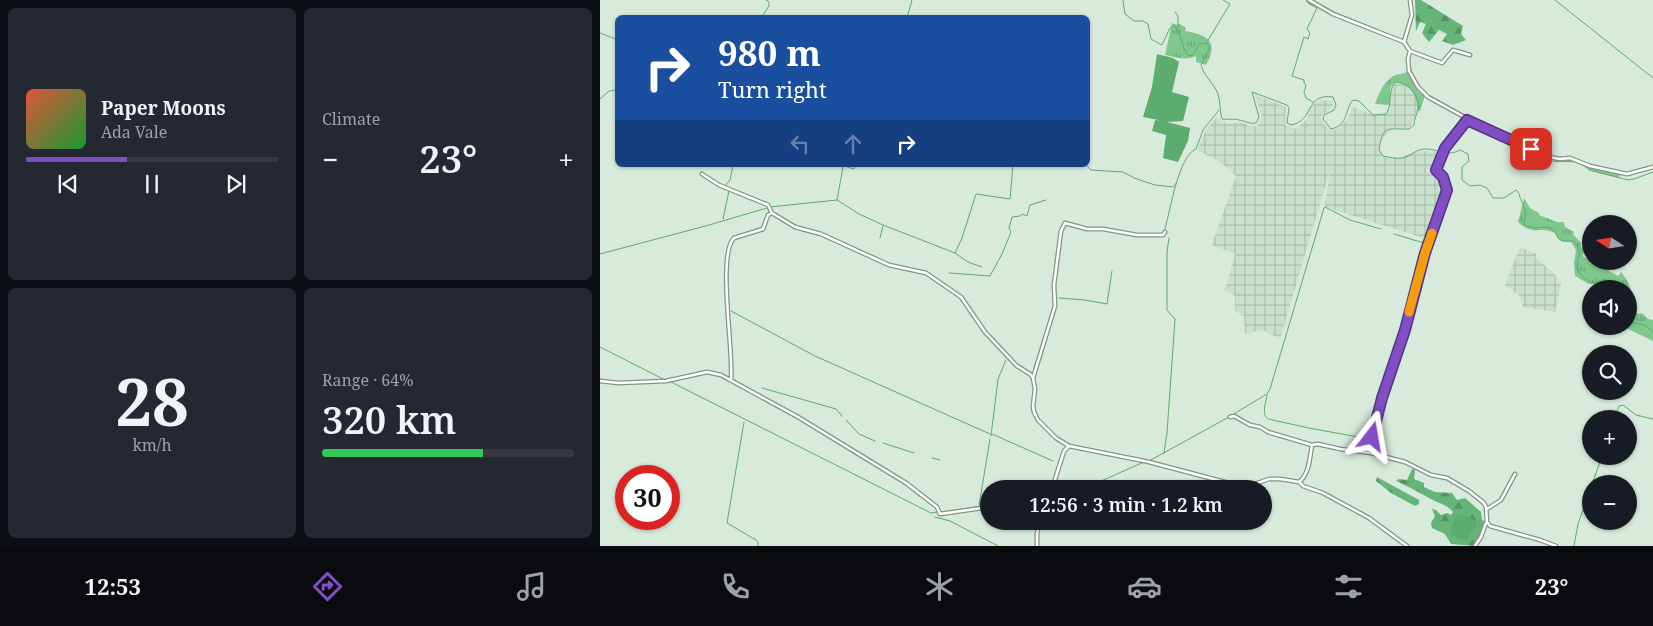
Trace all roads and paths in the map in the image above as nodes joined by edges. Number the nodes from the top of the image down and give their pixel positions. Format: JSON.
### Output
{"nodes":[{"id":1,"x":1309,"y":0,"type":"edge"},
{"id":2,"x":1410,"y":0,"type":"edge"},
{"id":3,"x":1404,"y":42,"type":"junction"},
{"id":4,"x":1410,"y":51,"type":"junction"},
{"id":5,"x":1470,"y":55,"type":"dead end"},
{"id":6,"x":1467,"y":120,"type":"junction"},
{"id":7,"x":1653,"y":166,"type":"edge"},
{"id":8,"x":702,"y":174,"type":"dead end"},
{"id":9,"x":772,"y":213,"type":"junction"},
{"id":10,"x":1165,"y":232,"type":"dead end"},
{"id":11,"x":1033,"y":378,"type":"junction"},
{"id":12,"x":731,"y":380,"type":"junction"},
{"id":13,"x":600,"y":381,"type":"edge"},
{"id":14,"x":1230,"y":417,"type":"dead end"},
{"id":15,"x":1312,"y":445,"type":"junction"},
{"id":16,"x":1069,"y":446,"type":"junction"},
{"id":17,"x":1368,"y":452,"type":"junction"},
{"id":18,"x":1515,"y":474,"type":"dead end"},
{"id":19,"x":1055,"y":480,"type":"edge"},
{"id":20,"x":1299,"y":482,"type":"junction"},
{"id":21,"x":980,"y":508,"type":"edge"},
{"id":22,"x":1486,"y":509,"type":"junction"},
{"id":23,"x":1487,"y":522,"type":"junction"},
{"id":24,"x":1038,"y":530,"type":"edge"},
{"id":25,"x":1037,"y":546,"type":"edge"},
{"id":26,"x":1407,"y":546,"type":"edge"},
{"id":27,"x":1475,"y":546,"type":"edge"},
{"id":28,"x":1556,"y":546,"type":"edge"}],
"edges":[{"from":1,"to":3,"type":"street"},
{"from":2,"to":3,"type":"street"},
{"from":3,"to":4,"type":"street"},
{"from":4,"to":5,"type":"street"},
{"from":4,"to":6,"type":"street"},
{"from":6,"to":7,"type":"street"},
{"from":6,"to":17,"type":"street"},
{"from":8,"to":9,"type":"street"},
{"from":9,"to":11,"type":"street"},
{"from":9,"to":12,"type":"street"},
{"from":10,"to":11,"type":"street"},
{"from":11,"to":16,"type":"street"},
{"from":12,"to":13,"type":"street"},
{"from":12,"to":21,"type":"street"},
{"from":14,"to":15,"type":"street"},
{"from":15,"to":17,"type":"street"},
{"from":15,"to":20,"type":"street"},
{"from":16,"to":19,"type":"street"},
{"from":16,"to":20,"type":"street"},
{"from":17,"to":22,"type":"street"},
{"from":18,"to":22,"type":"street"},
{"from":20,"to":26,"type":"street"},
{"from":22,"to":23,"type":"street"},
{"from":23,"to":27,"type":"street"},
{"from":23,"to":28,"type":"street"},
{"from":24,"to":25,"type":"street"}]}
